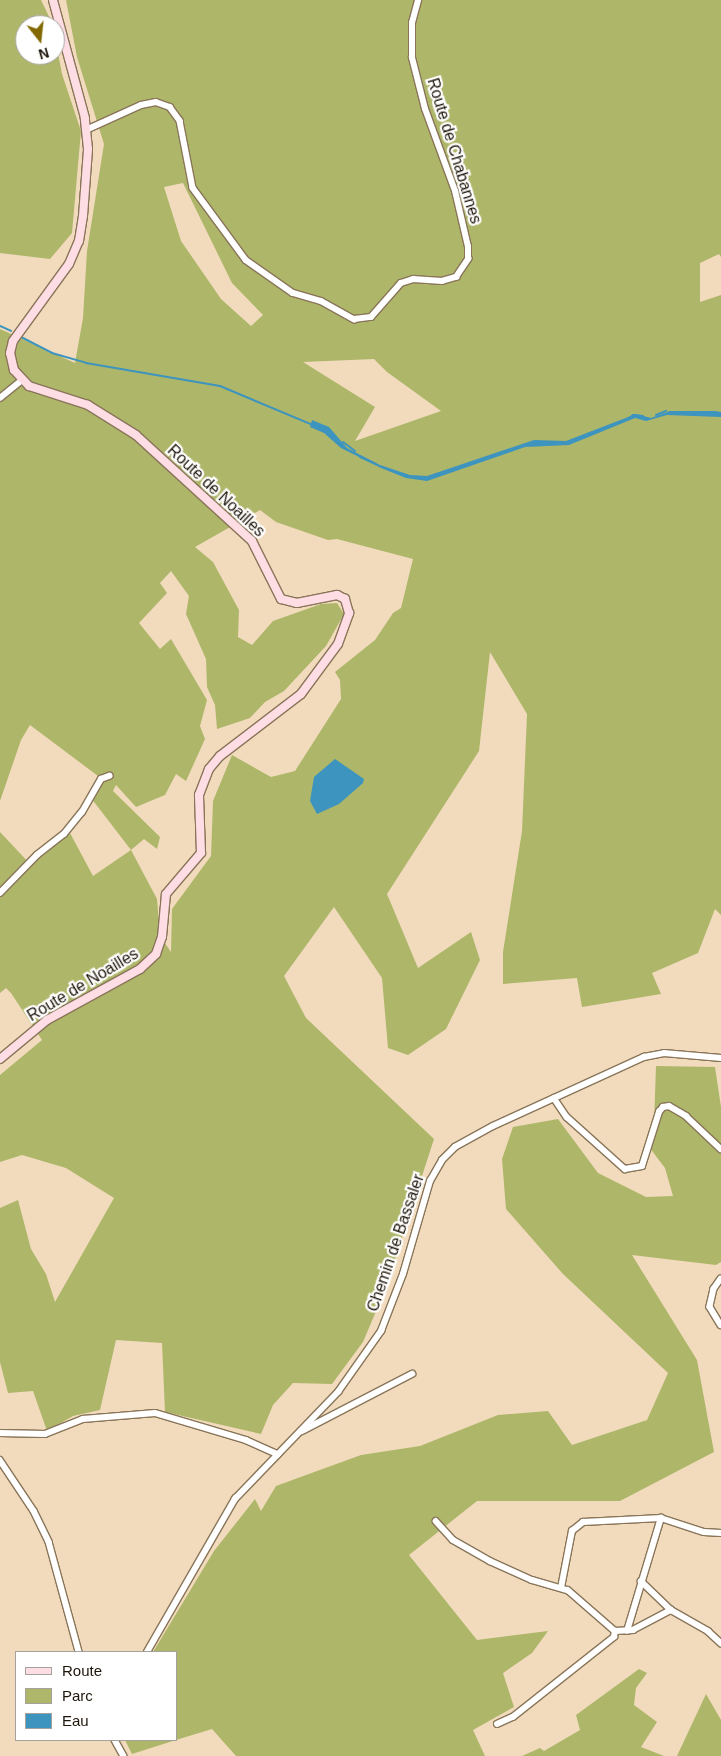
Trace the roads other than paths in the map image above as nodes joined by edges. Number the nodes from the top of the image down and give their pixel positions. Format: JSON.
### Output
{"nodes":[{"id":1,"x":52,"y":0,"type":"edge"},
{"id":2,"x":418,"y":0,"type":"edge"},
{"id":3,"x":86,"y":130,"type":"junction"},
{"id":4,"x":21,"y":381,"type":"junction"},
{"id":5,"x":0,"y":398,"type":"edge"},
{"id":6,"x":109,"y":776,"type":"dead end"},
{"id":7,"x":0,"y":893,"type":"edge"},
{"id":8,"x":721,"y":1058,"type":"edge"},
{"id":9,"x":0,"y":1059,"type":"edge"},
{"id":10,"x":554,"y":1098,"type":"junction"},
{"id":11,"x":721,"y":1149,"type":"edge"},
{"id":12,"x":721,"y":1279,"type":"edge"},
{"id":13,"x":721,"y":1325,"type":"edge"},
{"id":14,"x":412,"y":1374,"type":"dead end"},
{"id":15,"x":0,"y":1433,"type":"edge"},
{"id":16,"x":296,"y":1435,"type":"junction"},
{"id":17,"x":278,"y":1454,"type":"junction"},
{"id":18,"x":0,"y":1460,"type":"edge"},
{"id":19,"x":661,"y":1518,"type":"junction"},
{"id":20,"x":436,"y":1521,"type":"dead end"},
{"id":21,"x":721,"y":1533,"type":"edge"},
{"id":22,"x":641,"y":1581,"type":"junction"},
{"id":23,"x":561,"y":1588,"type":"junction"},
{"id":24,"x":671,"y":1610,"type":"junction"},
{"id":25,"x":615,"y":1631,"type":"junction"},
{"id":26,"x":627,"y":1631,"type":"junction"},
{"id":27,"x":721,"y":1643,"type":"edge"},
{"id":28,"x":78,"y":1651,"type":"edge"},
{"id":29,"x":148,"y":1651,"type":"edge"},
{"id":30,"x":497,"y":1724,"type":"dead end"},
{"id":31,"x":116,"y":1741,"type":"edge"},
{"id":32,"x":124,"y":1756,"type":"edge"}],
"edges":[{"from":1,"to":3,"type":"main road"},
{"from":2,"to":3,"type":"street","name":"Route de Chabannes"},
{"from":3,"to":4,"type":"main road"},
{"from":4,"to":5,"type":"street"},
{"from":4,"to":9,"type":"main road","name":"Route de Noailles"},
{"from":6,"to":7,"type":"street"},
{"from":8,"to":10,"type":"street","name":"Chemin de Bassaler"},
{"from":10,"to":11,"type":"street"},
{"from":10,"to":16,"type":"street","name":"Chemin de Bassaler"},
{"from":12,"to":13,"type":"street"},
{"from":14,"to":16,"type":"street"},
{"from":15,"to":17,"type":"street"},
{"from":16,"to":17,"type":"street","name":"Chemin de Bassaler"},
{"from":17,"to":29,"type":"street","name":"Chemin de Bassaler"},
{"from":18,"to":28,"type":"street"},
{"from":19,"to":21,"type":"street"},
{"from":19,"to":22,"type":"street"},
{"from":19,"to":23,"type":"street"},
{"from":20,"to":23,"type":"street"},
{"from":22,"to":24,"type":"street"},
{"from":22,"to":26,"type":"street"},
{"from":23,"to":25,"type":"street"},
{"from":24,"to":26,"type":"street"},
{"from":24,"to":27,"type":"street"},
{"from":25,"to":26,"type":"street"},
{"from":25,"to":30,"type":"street"},
{"from":31,"to":32,"type":"street"}]}
